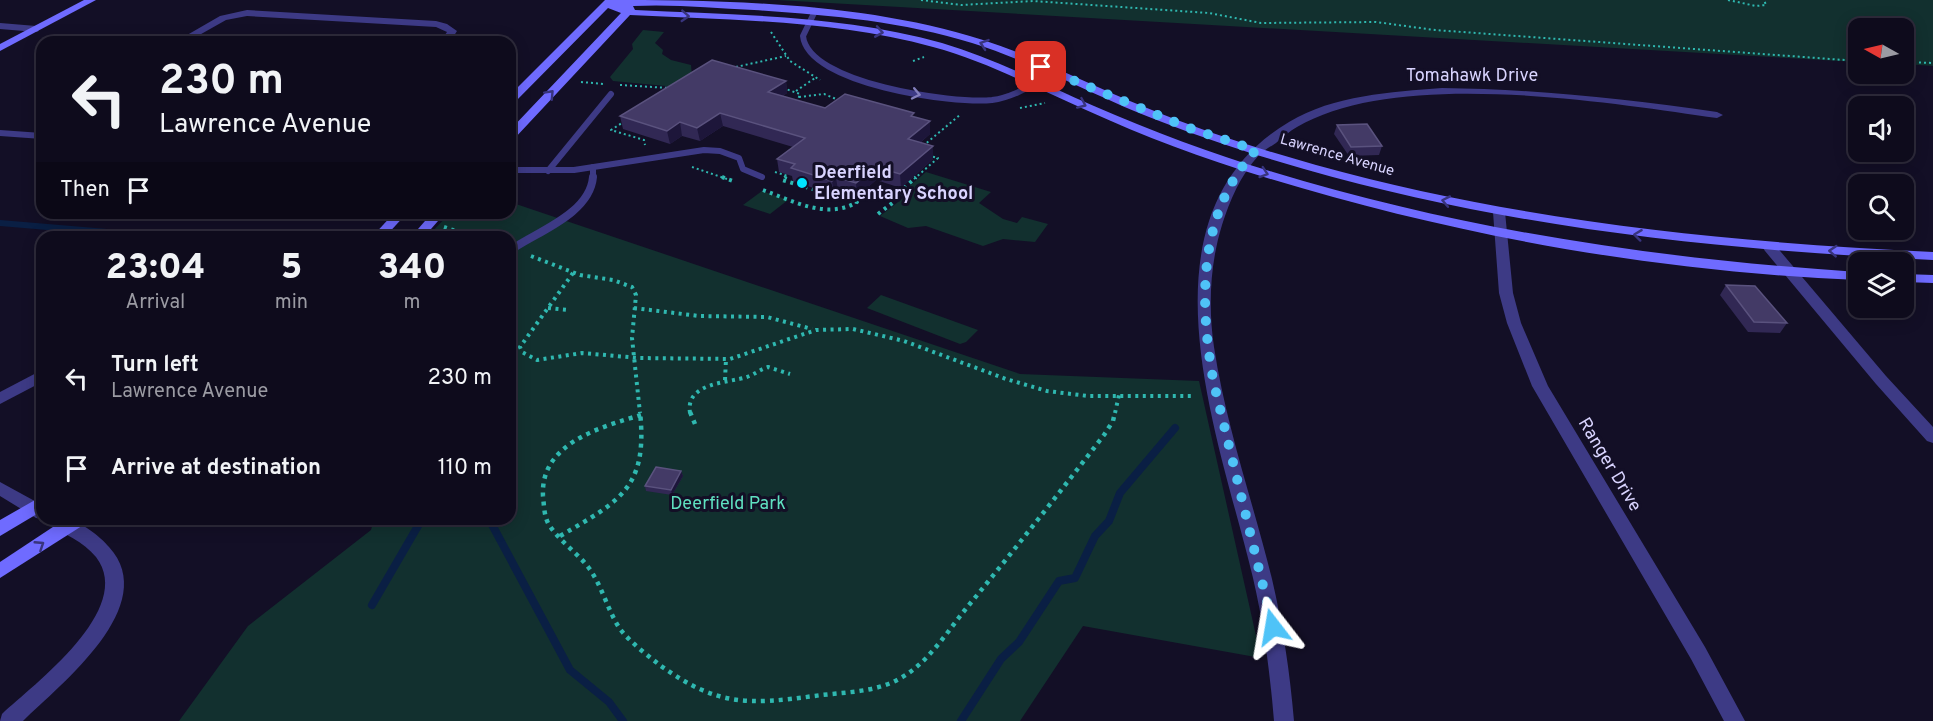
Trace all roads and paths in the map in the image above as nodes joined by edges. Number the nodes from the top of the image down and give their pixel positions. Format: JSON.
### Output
{"nodes":[{"id":1,"x":91,"y":0,"type":"edge"},
{"id":2,"x":921,"y":0,"type":"edge"},
{"id":3,"x":1728,"y":0,"type":"edge"},
{"id":4,"x":1764,"y":0,"type":"edge"},
{"id":5,"x":638,"y":1,"type":"edge"},
{"id":6,"x":607,"y":3,"type":"edge"},
{"id":7,"x":815,"y":11,"type":"junction"},
{"id":8,"x":626,"y":12,"type":"junction"},
{"id":9,"x":808,"y":23,"type":"junction"},
{"id":10,"x":0,"y":26,"type":"edge"},
{"id":11,"x":36,"y":29,"type":"junction"},
{"id":12,"x":191,"y":36,"type":"edge"},
{"id":13,"x":451,"y":36,"type":"edge"},
{"id":14,"x":0,"y":48,"type":"edge"},
{"id":15,"x":786,"y":56,"type":"dead end"},
{"id":16,"x":1848,"y":60,"type":"edge"},
{"id":17,"x":1914,"y":63,"type":"edge"},
{"id":18,"x":1933,"y":63,"type":"edge"},
{"id":19,"x":733,"y":73,"type":"edge"},
{"id":20,"x":1055,"y":73,"type":"junction"},
{"id":21,"x":815,"y":78,"type":"dead end"},
{"id":22,"x":576,"y":82,"type":"dead end"},
{"id":23,"x":1035,"y":83,"type":"junction"},
{"id":24,"x":774,"y":85,"type":"edge"},
{"id":25,"x":679,"y":88,"type":"edge"},
{"id":26,"x":795,"y":91,"type":"junction"},
{"id":27,"x":612,"y":94,"type":"dead end"},
{"id":28,"x":516,"y":96,"type":"edge"},
{"id":29,"x":799,"y":97,"type":"junction"},
{"id":30,"x":798,"y":106,"type":"edge"},
{"id":31,"x":834,"y":106,"type":"edge"},
{"id":32,"x":964,"y":111,"type":"dead end"},
{"id":33,"x":1717,"y":115,"type":"dead end"},
{"id":34,"x":631,"y":118,"type":"edge"},
{"id":35,"x":36,"y":130,"type":"edge"},
{"id":36,"x":516,"y":131,"type":"edge"},
{"id":37,"x":0,"y":133,"type":"edge"},
{"id":38,"x":28,"y":135,"type":"junction"},
{"id":39,"x":36,"y":136,"type":"edge"},
{"id":40,"x":1256,"y":150,"type":"junction"},
{"id":41,"x":917,"y":151,"type":"edge"},
{"id":42,"x":928,"y":155,"type":"edge"},
{"id":43,"x":647,"y":158,"type":"junction"},
{"id":44,"x":689,"y":166,"type":"dead end"},
{"id":45,"x":1241,"y":166,"type":"junction"},
{"id":46,"x":593,"y":167,"type":"junction"},
{"id":47,"x":516,"y":170,"type":"edge"},
{"id":48,"x":548,"y":171,"type":"junction"},
{"id":49,"x":775,"y":172,"type":"edge"},
{"id":50,"x":762,"y":177,"type":"dead end"},
{"id":51,"x":739,"y":183,"type":"dead end"},
{"id":52,"x":761,"y":190,"type":"dead end"},
{"id":53,"x":1499,"y":212,"type":"junction"},
{"id":54,"x":878,"y":214,"type":"dead end"},
{"id":55,"x":395,"y":219,"type":"edge"},
{"id":56,"x":434,"y":219,"type":"edge"},
{"id":57,"x":443,"y":227,"type":"dead end"},
{"id":58,"x":384,"y":231,"type":"edge"},
{"id":59,"x":423,"y":231,"type":"edge"},
{"id":60,"x":456,"y":231,"type":"edge"},
{"id":61,"x":1500,"y":232,"type":"junction"},
{"id":62,"x":518,"y":246,"type":"dead end"},
{"id":63,"x":1770,"y":248,"type":"junction"},
{"id":64,"x":527,"y":255,"type":"dead end"},
{"id":65,"x":1933,"y":256,"type":"edge"},
{"id":66,"x":1791,"y":272,"type":"junction"},
{"id":67,"x":573,"y":273,"type":"junction"},
{"id":68,"x":1848,"y":275,"type":"edge"},
{"id":69,"x":1914,"y":278,"type":"edge"},
{"id":70,"x":1933,"y":279,"type":"edge"},
{"id":71,"x":547,"y":308,"type":"junction"},
{"id":72,"x":634,"y":308,"type":"junction"},
{"id":73,"x":569,"y":310,"type":"dead end"},
{"id":74,"x":816,"y":330,"type":"junction"},
{"id":75,"x":633,"y":357,"type":"junction"},
{"id":76,"x":726,"y":359,"type":"junction"},
{"id":77,"x":790,"y":374,"type":"dead end"},
{"id":78,"x":36,"y":378,"type":"edge"},
{"id":79,"x":725,"y":380,"type":"junction"},
{"id":80,"x":1119,"y":395,"type":"junction"},
{"id":81,"x":1192,"y":396,"type":"dead end"},
{"id":82,"x":0,"y":399,"type":"edge"},
{"id":83,"x":640,"y":415,"type":"junction"},
{"id":84,"x":695,"y":424,"type":"dead end"},
{"id":85,"x":1933,"y":437,"type":"edge"},
{"id":86,"x":0,"y":488,"type":"edge"},
{"id":87,"x":36,"y":506,"type":"edge"},
{"id":88,"x":36,"y":510,"type":"edge"},
{"id":89,"x":62,"y":525,"type":"edge"},
{"id":90,"x":70,"y":525,"type":"edge"},
{"id":91,"x":0,"y":529,"type":"edge"},
{"id":92,"x":560,"y":536,"type":"junction"},
{"id":93,"x":0,"y":570,"type":"edge"},
{"id":94,"x":9,"y":721,"type":"edge"},
{"id":95,"x":1284,"y":721,"type":"edge"},
{"id":96,"x":1735,"y":721,"type":"edge"}],
"edges":[{"from":1,"to":11,"type":"street"},
{"from":2,"to":16,"type":"path"},
{"from":3,"to":4,"type":"path"},
{"from":5,"to":6,"type":"street","name":"Lawrence Avenue"},
{"from":5,"to":7,"type":"street","name":"Lawrence Avenue"},
{"from":5,"to":8,"type":"street"},
{"from":6,"to":8,"type":"street","name":"Lawrence Avenue"},
{"from":6,"to":28,"type":"street"},
{"from":7,"to":9,"type":"lane"},
{"from":20,"to":7,"type":"street","name":"Lawrence Avenue","one_way":true},
{"from":8,"to":9,"type":"street","name":"Lawrence Avenue","one_way":true},
{"from":36,"to":8,"type":"street","one_way":true},
{"from":9,"to":23,"type":"street","name":"Lawrence Avenue","one_way":true},
{"from":9,"to":23,"type":"lane","one_way":true},
{"from":10,"to":11,"type":"lane"},
{"from":11,"to":14,"type":"street"},
{"from":12,"to":13,"type":"street"},
{"from":15,"to":19,"type":"path"},
{"from":17,"to":18,"type":"path"},
{"from":20,"to":23,"type":"lane"},
{"from":20,"to":40,"type":"street","name":"Lawrence Avenue"},
{"from":21,"to":26,"type":"path"},
{"from":22,"to":25,"type":"path"},
{"from":23,"to":45,"type":"street","name":"Lawrence Avenue","one_way":true},
{"from":24,"to":26,"type":"path"},
{"from":26,"to":29,"type":"path"},
{"from":27,"to":48,"type":"lane"},
{"from":29,"to":30,"type":"path"},
{"from":29,"to":31,"type":"path"},
{"from":32,"to":41,"type":"path"},
{"from":33,"to":40,"type":"street","name":"Tomahawk Drive"},
{"from":34,"to":43,"type":"path"},
{"from":35,"to":38,"type":"street"},
{"from":37,"to":38,"type":"street"},
{"from":38,"to":39,"type":"street"},
{"from":40,"to":45,"type":"street","name":"Tomahawk Drive"},
{"from":53,"to":40,"type":"street","name":"Lawrence Avenue","one_way":true},
{"from":42,"to":54,"type":"path"},
{"from":43,"to":46,"type":"lane"},
{"from":43,"to":50,"type":"lane"},
{"from":44,"to":51,"type":"path"},
{"from":45,"to":61,"type":"street","name":"Lawrence Avenue","one_way":true},
{"from":45,"to":95,"type":"street","name":"Tomahawk Drive"},
{"from":46,"to":48,"type":"lane"},
{"from":46,"to":62,"type":"lane"},
{"from":47,"to":48,"type":"lane"},
{"from":49,"to":52,"type":"path"},
{"from":53,"to":61,"type":"street","name":"Ranger Drive"},
{"from":63,"to":53,"type":"street","name":"Lawrence Avenue","one_way":true},
{"from":55,"to":58,"type":"street"},
{"from":56,"to":59,"type":"street"},
{"from":57,"to":60,"type":"path"},
{"from":61,"to":66,"type":"street","name":"Lawrence Avenue"},
{"from":61,"to":96,"type":"street","name":"Ranger Drive"},
{"from":65,"to":63,"type":"street","name":"Lawrence Avenue","one_way":true},
{"from":63,"to":66,"type":"street"},
{"from":64,"to":67,"type":"path"},
{"from":66,"to":68,"type":"street","name":"Lawrence Avenue"},
{"from":66,"to":85,"type":"street"},
{"from":67,"to":71,"type":"path"},
{"from":67,"to":72,"type":"path"},
{"from":69,"to":70,"type":"street"},
{"from":71,"to":73,"type":"path"},
{"from":71,"to":75,"type":"path"},
{"from":72,"to":74,"type":"path"},
{"from":72,"to":75,"type":"path"},
{"from":74,"to":76,"type":"path"},
{"from":74,"to":80,"type":"path"},
{"from":75,"to":76,"type":"path"},
{"from":75,"to":83,"type":"path"},
{"from":76,"to":79,"type":"path"},
{"from":77,"to":79,"type":"path"},
{"from":78,"to":82,"type":"street"},
{"from":79,"to":84,"type":"path"},
{"from":80,"to":81,"type":"path"},
{"from":80,"to":92,"type":"path"},
{"from":83,"to":92,"type":"path"},
{"from":83,"to":92,"type":"path"},
{"from":86,"to":87,"type":"street"},
{"from":88,"to":91,"type":"street"},
{"from":93,"to":89,"type":"street","one_way":true},
{"from":90,"to":94,"type":"street"}]}
